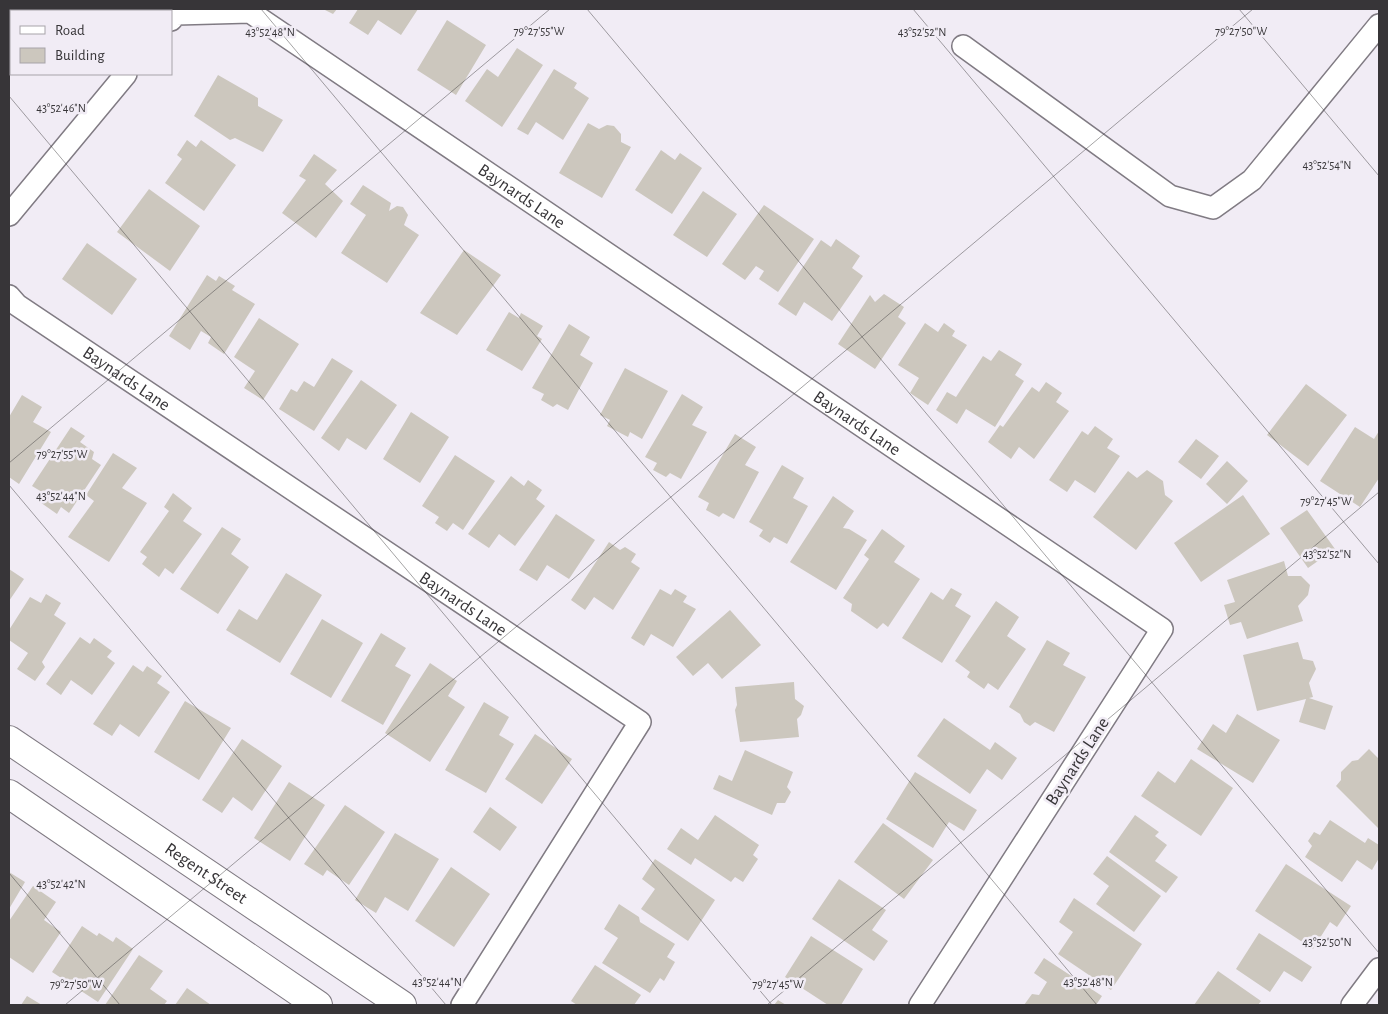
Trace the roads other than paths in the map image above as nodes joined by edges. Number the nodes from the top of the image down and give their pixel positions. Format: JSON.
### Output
{"nodes":[{"id":1,"x":172,"y":19,"type":"edge"},
{"id":2,"x":1379,"y":25,"type":"edge"},
{"id":3,"x":963,"y":46,"type":"dead end"},
{"id":4,"x":125,"y":75,"type":"edge"},
{"id":5,"x":9,"y":215,"type":"edge"},
{"id":6,"x":9,"y":296,"type":"edge"},
{"id":7,"x":9,"y":740,"type":"edge"},
{"id":8,"x":9,"y":794,"type":"edge"},
{"id":9,"x":1379,"y":969,"type":"edge"},
{"id":10,"x":318,"y":1005,"type":"edge"},
{"id":11,"x":402,"y":1005,"type":"edge"},
{"id":12,"x":462,"y":1005,"type":"edge"},
{"id":13,"x":920,"y":1005,"type":"edge"},
{"id":14,"x":1352,"y":1005,"type":"edge"}],
"edges":[{"from":1,"to":13,"type":"street","name":"Baynards Lane"},
{"from":2,"to":3,"type":"street"},
{"from":4,"to":5,"type":"street"},
{"from":6,"to":12,"type":"street","name":"Baynards Lane"},
{"from":7,"to":11,"type":"street","name":"Regent Street"},
{"from":8,"to":10,"type":"street"},
{"from":9,"to":14,"type":"street"}]}
